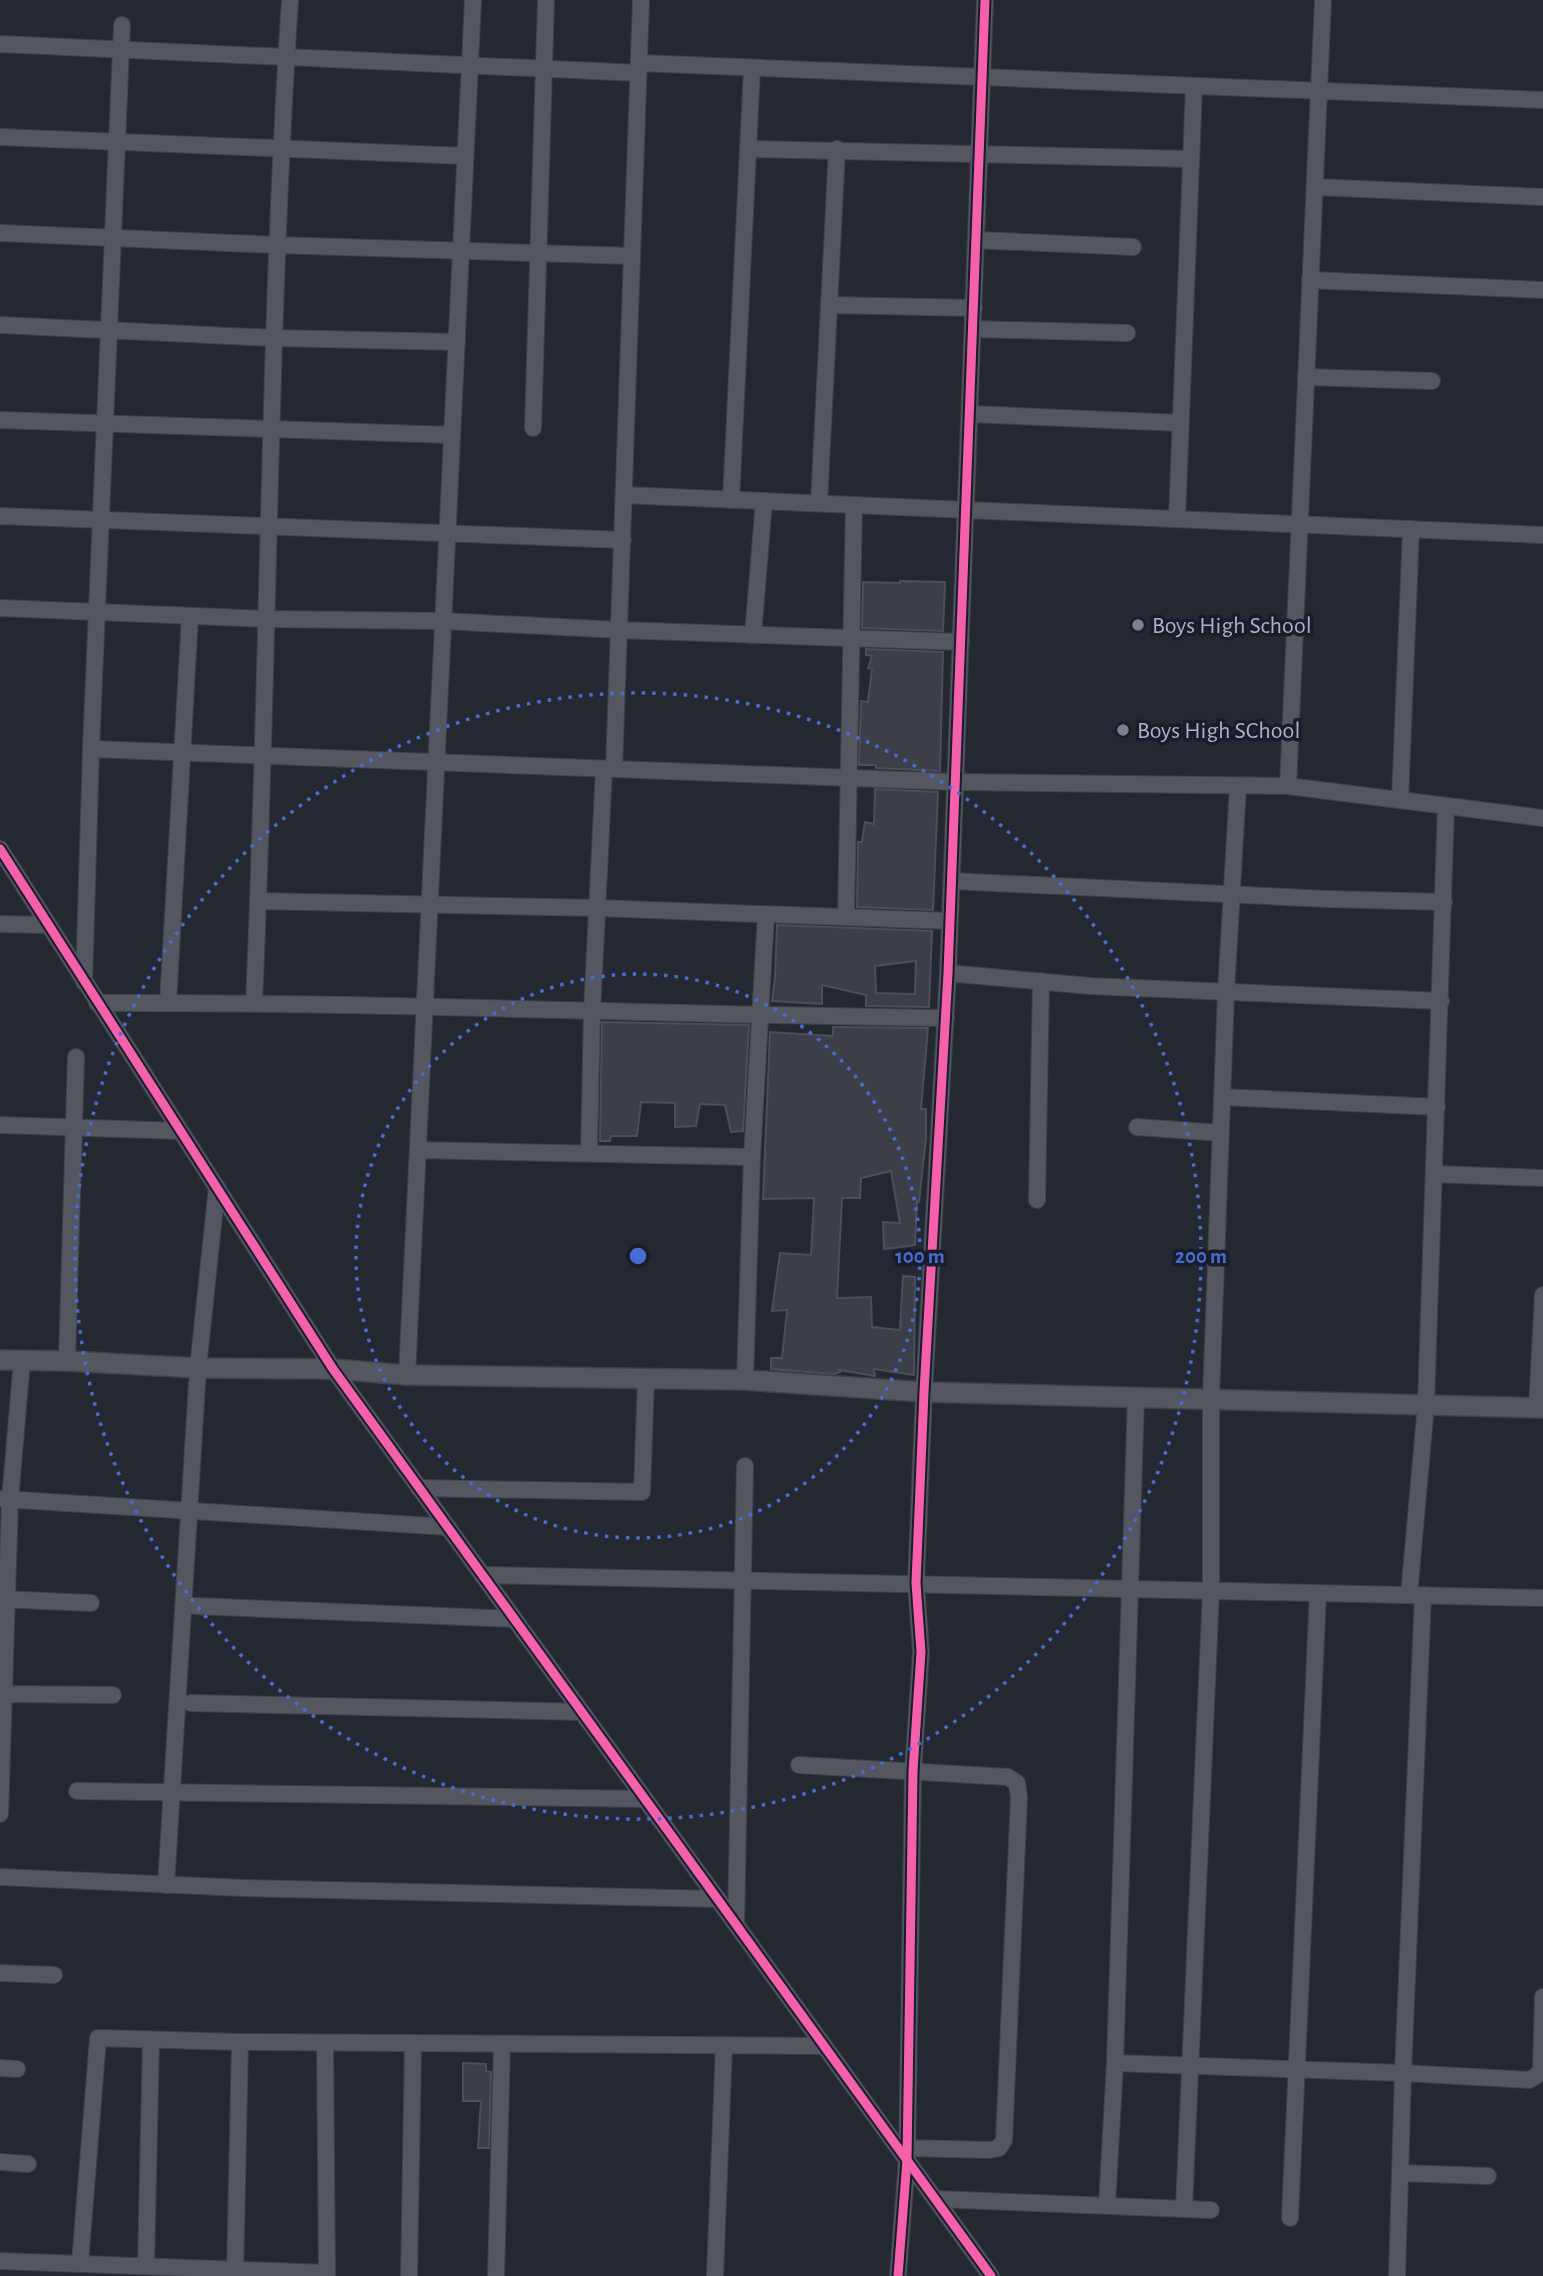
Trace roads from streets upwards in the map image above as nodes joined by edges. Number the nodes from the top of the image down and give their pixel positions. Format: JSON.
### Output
{"nodes":[{"id":1,"x":290,"y":0,"type":"edge"},
{"id":2,"x":473,"y":0,"type":"edge"},
{"id":3,"x":546,"y":0,"type":"edge"},
{"id":4,"x":640,"y":0,"type":"edge"},
{"id":5,"x":985,"y":0,"type":"edge"},
{"id":6,"x":1322,"y":0,"type":"edge"},
{"id":7,"x":122,"y":25,"type":"dead end"},
{"id":8,"x":0,"y":44,"type":"edge"},
{"id":9,"x":121,"y":48,"type":"junction"},
{"id":10,"x":286,"y":56,"type":"junction"},
{"id":11,"x":470,"y":64,"type":"junction"},
{"id":12,"x":543,"y":68,"type":"junction"},
{"id":13,"x":638,"y":68,"type":"junction"},
{"id":14,"x":752,"y":68,"type":"junction"},
{"id":15,"x":983,"y":78,"type":"junction"},
{"id":16,"x":1194,"y":86,"type":"junction"},
{"id":17,"x":1319,"y":91,"type":"junction"},
{"id":18,"x":1543,"y":100,"type":"edge"},
{"id":19,"x":0,"y":137,"type":"edge"},
{"id":20,"x":117,"y":142,"type":"junction"},
{"id":21,"x":748,"y":149,"type":"junction"},
{"id":22,"x":837,"y":149,"type":"junction"},
{"id":23,"x":281,"y":150,"type":"junction"},
{"id":24,"x":978,"y":153,"type":"junction"},
{"id":25,"x":466,"y":156,"type":"junction"},
{"id":26,"x":1191,"y":159,"type":"junction"},
{"id":27,"x":1315,"y":187,"type":"junction"},
{"id":28,"x":1543,"y":197,"type":"edge"},
{"id":29,"x":0,"y":233,"type":"edge"},
{"id":30,"x":113,"y":238,"type":"junction"},
{"id":31,"x":976,"y":240,"type":"junction"},
{"id":32,"x":276,"y":245,"type":"junction"},
{"id":33,"x":1133,"y":247,"type":"dead end"},
{"id":34,"x":461,"y":250,"type":"junction"},
{"id":35,"x":540,"y":253,"type":"junction"},
{"id":36,"x":632,"y":256,"type":"junction"},
{"id":37,"x":1310,"y":280,"type":"junction"},
{"id":38,"x":1543,"y":290,"type":"edge"},
{"id":39,"x":829,"y":305,"type":"junction"},
{"id":40,"x":974,"y":308,"type":"junction"},
{"id":41,"x":0,"y":325,"type":"edge"},
{"id":42,"x":109,"y":328,"type":"junction"},
{"id":43,"x":973,"y":329,"type":"junction"},
{"id":44,"x":1127,"y":333,"type":"dead end"},
{"id":45,"x":274,"y":338,"type":"junction"},
{"id":46,"x":457,"y":342,"type":"junction"},
{"id":47,"x":1306,"y":377,"type":"junction"},
{"id":48,"x":1432,"y":381,"type":"dead end"},
{"id":49,"x":970,"y":414,"type":"junction"},
{"id":50,"x":0,"y":420,"type":"edge"},
{"id":51,"x":1180,"y":422,"type":"junction"},
{"id":52,"x":105,"y":423,"type":"junction"},
{"id":53,"x":533,"y":428,"type":"dead end"},
{"id":54,"x":272,"y":429,"type":"junction"},
{"id":55,"x":452,"y":435,"type":"junction"},
{"id":56,"x":624,"y":495,"type":"junction"},
{"id":57,"x":731,"y":500,"type":"junction"},
{"id":58,"x":764,"y":501,"type":"junction"},
{"id":59,"x":819,"y":503,"type":"junction"},
{"id":60,"x":854,"y":505,"type":"junction"},
{"id":61,"x":966,"y":510,"type":"junction"},
{"id":62,"x":0,"y":516,"type":"edge"},
{"id":63,"x":1177,"y":519,"type":"junction"},
{"id":64,"x":101,"y":520,"type":"junction"},
{"id":65,"x":1300,"y":524,"type":"junction"},
{"id":66,"x":269,"y":526,"type":"junction"},
{"id":67,"x":1411,"y":529,"type":"junction"},
{"id":68,"x":447,"y":533,"type":"junction"},
{"id":69,"x":1543,"y":535,"type":"edge"},
{"id":70,"x":622,"y":540,"type":"junction"},
{"id":71,"x":0,"y":608,"type":"edge"},
{"id":72,"x":97,"y":613,"type":"junction"},
{"id":73,"x":190,"y":616,"type":"junction"},
{"id":74,"x":267,"y":619,"type":"junction"},
{"id":75,"x":443,"y":621,"type":"junction"},
{"id":76,"x":619,"y":630,"type":"junction"},
{"id":77,"x":753,"y":635,"type":"junction"},
{"id":78,"x":852,"y":638,"type":"junction"},
{"id":79,"x":961,"y":642,"type":"junction"},
{"id":80,"x":91,"y":749,"type":"junction"},
{"id":81,"x":183,"y":752,"type":"junction"},
{"id":82,"x":263,"y":756,"type":"junction"},
{"id":83,"x":436,"y":763,"type":"junction"},
{"id":84,"x":609,"y":769,"type":"junction"},
{"id":85,"x":849,"y":778,"type":"junction"},
{"id":86,"x":956,"y":782,"type":"junction"},
{"id":87,"x":1238,"y":786,"type":"junction"},
{"id":88,"x":1288,"y":786,"type":"junction"},
{"id":89,"x":1399,"y":800,"type":"junction"},
{"id":90,"x":1446,"y":806,"type":"junction"},
{"id":91,"x":1543,"y":818,"type":"edge"},
{"id":92,"x":0,"y":849,"type":"edge"},
{"id":93,"x":952,"y":881,"type":"junction"},
{"id":94,"x":1233,"y":895,"type":"junction"},
{"id":95,"x":258,"y":901,"type":"junction"},
{"id":96,"x":1444,"y":902,"type":"junction"},
{"id":97,"x":430,"y":904,"type":"junction"},
{"id":98,"x":598,"y":908,"type":"junction"},
{"id":99,"x":766,"y":914,"type":"junction"},
{"id":100,"x":846,"y":917,"type":"junction"},
{"id":101,"x":950,"y":921,"type":"junction"},
{"id":102,"x":0,"y":924,"type":"edge"},
{"id":103,"x":48,"y":925,"type":"junction"},
{"id":104,"x":948,"y":973,"type":"junction"},
{"id":105,"x":1041,"y":981,"type":"junction"},
{"id":106,"x":83,"y":982,"type":"junction"},
{"id":107,"x":1226,"y":992,"type":"junction"},
{"id":108,"x":1441,"y":1001,"type":"junction"},
{"id":109,"x":254,"y":1002,"type":"junction"},
{"id":110,"x":97,"y":1003,"type":"junction"},
{"id":111,"x":168,"y":1003,"type":"junction"},
{"id":112,"x":425,"y":1009,"type":"junction"},
{"id":113,"x":592,"y":1012,"type":"junction"},
{"id":114,"x":759,"y":1016,"type":"junction"},
{"id":115,"x":946,"y":1018,"type":"junction"},
{"id":116,"x":76,"y":1056,"type":"dead end"},
{"id":117,"x":1222,"y":1097,"type":"junction"},
{"id":118,"x":1437,"y":1107,"type":"junction"},
{"id":119,"x":0,"y":1125,"type":"edge"},
{"id":120,"x":74,"y":1127,"type":"junction"},
{"id":121,"x":1137,"y":1127,"type":"dead end"},
{"id":122,"x":180,"y":1131,"type":"junction"},
{"id":123,"x":1221,"y":1133,"type":"junction"},
{"id":124,"x":418,"y":1150,"type":"junction"},
{"id":125,"x":589,"y":1153,"type":"junction"},
{"id":126,"x":752,"y":1157,"type":"junction"},
{"id":127,"x":1434,"y":1174,"type":"junction"},
{"id":128,"x":1543,"y":1178,"type":"edge"},
{"id":129,"x":217,"y":1187,"type":"junction"},
{"id":130,"x":1037,"y":1200,"type":"dead end"},
{"id":131,"x":1543,"y":1295,"type":"edge"},
{"id":132,"x":0,"y":1360,"type":"edge"},
{"id":133,"x":22,"y":1360,"type":"junction"},
{"id":134,"x":67,"y":1361,"type":"junction"},
{"id":135,"x":198,"y":1368,"type":"junction"},
{"id":136,"x":333,"y":1369,"type":"junction"},
{"id":137,"x":407,"y":1375,"type":"junction"},
{"id":138,"x":646,"y":1378,"type":"junction"},
{"id":139,"x":746,"y":1380,"type":"junction"},
{"id":140,"x":924,"y":1392,"type":"junction"},
{"id":141,"x":1136,"y":1397,"type":"junction"},
{"id":142,"x":1211,"y":1398,"type":"junction"},
{"id":143,"x":1426,"y":1404,"type":"junction"},
{"id":144,"x":1540,"y":1408,"type":"edge"},
{"id":145,"x":745,"y":1466,"type":"dead end"},
{"id":146,"x":419,"y":1488,"type":"junction"},
{"id":147,"x":5,"y":1499,"type":"edge"},
{"id":148,"x":188,"y":1511,"type":"junction"},
{"id":149,"x":448,"y":1527,"type":"junction"},
{"id":150,"x":482,"y":1574,"type":"junction"},
{"id":151,"x":742,"y":1580,"type":"junction"},
{"id":152,"x":916,"y":1583,"type":"junction"},
{"id":153,"x":1129,"y":1588,"type":"junction"},
{"id":154,"x":1211,"y":1590,"type":"junction"},
{"id":155,"x":1318,"y":1593,"type":"junction"},
{"id":156,"x":1416,"y":1595,"type":"junction"},
{"id":157,"x":1543,"y":1598,"type":"edge"},
{"id":158,"x":4,"y":1599,"type":"edge"},
{"id":159,"x":91,"y":1603,"type":"dead end"},
{"id":160,"x":195,"y":1606,"type":"dead end"},
{"id":161,"x":514,"y":1619,"type":"junction"},
{"id":162,"x":2,"y":1694,"type":"edge"},
{"id":163,"x":113,"y":1695,"type":"dead end"},
{"id":164,"x":191,"y":1703,"type":"dead end"},
{"id":165,"x":582,"y":1712,"type":"junction"},
{"id":166,"x":799,"y":1765,"type":"dead end"},
{"id":167,"x":912,"y":1771,"type":"junction"},
{"id":168,"x":76,"y":1791,"type":"dead end"},
{"id":169,"x":172,"y":1792,"type":"junction"},
{"id":170,"x":645,"y":1799,"type":"junction"},
{"id":171,"x":0,"y":1814,"type":"edge"},
{"id":172,"x":0,"y":1877,"type":"edge"},
{"id":173,"x":166,"y":1885,"type":"junction"},
{"id":174,"x":718,"y":1899,"type":"junction"},
{"id":175,"x":736,"y":1924,"type":"junction"},
{"id":176,"x":0,"y":1973,"type":"edge"},
{"id":177,"x":54,"y":1975,"type":"dead end"},
{"id":178,"x":1543,"y":1997,"type":"edge"},
{"id":179,"x":151,"y":2040,"type":"junction"},
{"id":180,"x":240,"y":2042,"type":"junction"},
{"id":181,"x":325,"y":2043,"type":"junction"},
{"id":182,"x":413,"y":2044,"type":"junction"},
{"id":183,"x":502,"y":2044,"type":"junction"},
{"id":184,"x":724,"y":2045,"type":"junction"},
{"id":185,"x":824,"y":2046,"type":"junction"},
{"id":186,"x":1115,"y":2063,"type":"junction"},
{"id":187,"x":1189,"y":2065,"type":"junction"},
{"id":188,"x":0,"y":2068,"type":"edge"},
{"id":189,"x":17,"y":2069,"type":"dead end"},
{"id":190,"x":1297,"y":2069,"type":"junction"},
{"id":191,"x":1402,"y":2073,"type":"junction"},
{"id":192,"x":907,"y":2154,"type":"junction"},
{"id":193,"x":0,"y":2162,"type":"edge"},
{"id":194,"x":28,"y":2164,"type":"dead end"},
{"id":195,"x":1400,"y":2172,"type":"junction"},
{"id":196,"x":1488,"y":2176,"type":"dead end"},
{"id":197,"x":935,"y":2199,"type":"junction"},
{"id":198,"x":1107,"y":2204,"type":"junction"},
{"id":199,"x":1184,"y":2208,"type":"junction"},
{"id":200,"x":1211,"y":2210,"type":"dead end"},
{"id":201,"x":1290,"y":2218,"type":"dead end"},
{"id":202,"x":0,"y":2261,"type":"edge"},
{"id":203,"x":80,"y":2263,"type":"junction"},
{"id":204,"x":146,"y":2265,"type":"junction"},
{"id":205,"x":235,"y":2272,"type":"edge"},
{"id":206,"x":327,"y":2274,"type":"edge"},
{"id":207,"x":409,"y":2276,"type":"edge"},
{"id":208,"x":496,"y":2276,"type":"edge"},
{"id":209,"x":715,"y":2276,"type":"edge"},
{"id":210,"x":898,"y":2276,"type":"edge"},
{"id":211,"x":991,"y":2276,"type":"edge"},
{"id":212,"x":1397,"y":2276,"type":"edge"}],
"edges":[{"from":1,"to":10,"type":"street"},
{"from":2,"to":11,"type":"street"},
{"from":3,"to":12,"type":"street"},
{"from":4,"to":13,"type":"street"},
{"from":5,"to":15,"type":"street"},
{"from":6,"to":17,"type":"street"},
{"from":7,"to":9,"type":"street"},
{"from":8,"to":9,"type":"street"},
{"from":9,"to":10,"type":"street"},
{"from":9,"to":20,"type":"street"},
{"from":10,"to":11,"type":"street"},
{"from":10,"to":23,"type":"street"},
{"from":11,"to":12,"type":"street"},
{"from":11,"to":25,"type":"street"},
{"from":12,"to":13,"type":"street"},
{"from":12,"to":35,"type":"street"},
{"from":13,"to":14,"type":"street"},
{"from":13,"to":36,"type":"street"},
{"from":14,"to":15,"type":"street"},
{"from":14,"to":21,"type":"street"},
{"from":15,"to":16,"type":"street"},
{"from":15,"to":24,"type":"street"},
{"from":16,"to":17,"type":"street"},
{"from":16,"to":26,"type":"street"},
{"from":17,"to":18,"type":"street"},
{"from":17,"to":27,"type":"street"},
{"from":19,"to":20,"type":"street"},
{"from":20,"to":23,"type":"street"},
{"from":20,"to":30,"type":"street"},
{"from":21,"to":22,"type":"street"},
{"from":21,"to":57,"type":"street"},
{"from":22,"to":24,"type":"street"},
{"from":22,"to":39,"type":"street"},
{"from":23,"to":25,"type":"street"},
{"from":23,"to":32,"type":"street"},
{"from":24,"to":26,"type":"street"},
{"from":24,"to":31,"type":"street"},
{"from":25,"to":34,"type":"street"},
{"from":26,"to":51,"type":"street"},
{"from":27,"to":28,"type":"street"},
{"from":27,"to":37,"type":"street"},
{"from":29,"to":30,"type":"street"},
{"from":30,"to":32,"type":"street"},
{"from":30,"to":42,"type":"street"},
{"from":31,"to":33,"type":"street"},
{"from":31,"to":40,"type":"street"},
{"from":32,"to":34,"type":"street"},
{"from":32,"to":45,"type":"street"},
{"from":34,"to":35,"type":"street"},
{"from":34,"to":46,"type":"street"},
{"from":35,"to":36,"type":"street"},
{"from":35,"to":53,"type":"street"},
{"from":36,"to":56,"type":"street"},
{"from":37,"to":38,"type":"street"},
{"from":37,"to":47,"type":"street"},
{"from":39,"to":40,"type":"street"},
{"from":39,"to":59,"type":"street"},
{"from":40,"to":43,"type":"street"},
{"from":41,"to":42,"type":"street"},
{"from":42,"to":45,"type":"street"},
{"from":42,"to":52,"type":"street"},
{"from":43,"to":44,"type":"street"},
{"from":43,"to":49,"type":"street"},
{"from":45,"to":46,"type":"street"},
{"from":45,"to":54,"type":"street"},
{"from":46,"to":55,"type":"street"},
{"from":47,"to":48,"type":"street"},
{"from":47,"to":65,"type":"street"},
{"from":49,"to":51,"type":"street"},
{"from":49,"to":61,"type":"street"},
{"from":50,"to":52,"type":"street"},
{"from":51,"to":63,"type":"street"},
{"from":52,"to":54,"type":"street"},
{"from":52,"to":64,"type":"street"},
{"from":54,"to":55,"type":"street"},
{"from":54,"to":66,"type":"street"},
{"from":55,"to":68,"type":"street"},
{"from":56,"to":57,"type":"street"},
{"from":56,"to":70,"type":"street"},
{"from":57,"to":58,"type":"street"},
{"from":58,"to":59,"type":"street"},
{"from":58,"to":77,"type":"street"},
{"from":59,"to":60,"type":"street"},
{"from":60,"to":61,"type":"street"},
{"from":60,"to":78,"type":"street"},
{"from":61,"to":63,"type":"street"},
{"from":61,"to":79,"type":"street"},
{"from":62,"to":64,"type":"street"},
{"from":63,"to":65,"type":"street"},
{"from":64,"to":66,"type":"street"},
{"from":64,"to":72,"type":"street"},
{"from":65,"to":67,"type":"street"},
{"from":65,"to":88,"type":"street"},
{"from":66,"to":68,"type":"street"},
{"from":66,"to":74,"type":"street"},
{"from":67,"to":69,"type":"street"},
{"from":67,"to":89,"type":"street"},
{"from":68,"to":70,"type":"street"},
{"from":68,"to":75,"type":"street"},
{"from":70,"to":76,"type":"street"},
{"from":71,"to":72,"type":"street"},
{"from":72,"to":73,"type":"street"},
{"from":72,"to":80,"type":"street"},
{"from":73,"to":74,"type":"street"},
{"from":73,"to":81,"type":"street"},
{"from":74,"to":75,"type":"street"},
{"from":74,"to":82,"type":"street"},
{"from":75,"to":76,"type":"street"},
{"from":75,"to":83,"type":"street"},
{"from":76,"to":77,"type":"street"},
{"from":76,"to":84,"type":"street"},
{"from":77,"to":78,"type":"street"},
{"from":78,"to":79,"type":"street"},
{"from":78,"to":85,"type":"street"},
{"from":79,"to":86,"type":"street"},
{"from":80,"to":81,"type":"street"},
{"from":80,"to":106,"type":"street"},
{"from":81,"to":82,"type":"street"},
{"from":81,"to":111,"type":"street"},
{"from":82,"to":83,"type":"street"},
{"from":82,"to":95,"type":"street"},
{"from":83,"to":84,"type":"street"},
{"from":83,"to":97,"type":"street"},
{"from":84,"to":85,"type":"street"},
{"from":84,"to":98,"type":"street"},
{"from":85,"to":86,"type":"street"},
{"from":85,"to":100,"type":"street"},
{"from":86,"to":87,"type":"street"},
{"from":86,"to":93,"type":"street"},
{"from":87,"to":88,"type":"street"},
{"from":87,"to":94,"type":"street"},
{"from":88,"to":89,"type":"street"},
{"from":89,"to":90,"type":"street"},
{"from":90,"to":91,"type":"street"},
{"from":90,"to":96,"type":"street"},
{"from":92,"to":103,"type":"street"},
{"from":93,"to":94,"type":"street"},
{"from":93,"to":101,"type":"street"},
{"from":94,"to":96,"type":"street"},
{"from":94,"to":107,"type":"street"},
{"from":95,"to":97,"type":"street"},
{"from":95,"to":109,"type":"street"},
{"from":96,"to":108,"type":"street"},
{"from":97,"to":98,"type":"street"},
{"from":97,"to":112,"type":"street"},
{"from":98,"to":99,"type":"street"},
{"from":98,"to":113,"type":"street"},
{"from":99,"to":100,"type":"street"},
{"from":99,"to":114,"type":"street"},
{"from":100,"to":101,"type":"street"},
{"from":101,"to":104,"type":"street"},
{"from":102,"to":103,"type":"street"},
{"from":103,"to":106,"type":"street"},
{"from":104,"to":105,"type":"street"},
{"from":104,"to":115,"type":"street"},
{"from":105,"to":107,"type":"street"},
{"from":105,"to":130,"type":"street"},
{"from":106,"to":110,"type":"street"},
{"from":107,"to":108,"type":"street"},
{"from":107,"to":117,"type":"street"},
{"from":108,"to":118,"type":"street"},
{"from":109,"to":111,"type":"street"},
{"from":109,"to":112,"type":"street"},
{"from":110,"to":111,"type":"street"},
{"from":110,"to":122,"type":"street"},
{"from":112,"to":113,"type":"street"},
{"from":112,"to":124,"type":"street"},
{"from":113,"to":114,"type":"street"},
{"from":113,"to":125,"type":"street"},
{"from":114,"to":115,"type":"street"},
{"from":114,"to":126,"type":"street"},
{"from":115,"to":140,"type":"street"},
{"from":116,"to":120,"type":"street"},
{"from":117,"to":118,"type":"street"},
{"from":117,"to":123,"type":"street"},
{"from":118,"to":127,"type":"street"},
{"from":119,"to":120,"type":"street"},
{"from":120,"to":122,"type":"street"},
{"from":120,"to":134,"type":"street"},
{"from":121,"to":123,"type":"street"},
{"from":122,"to":129,"type":"street"},
{"from":123,"to":142,"type":"street"},
{"from":124,"to":125,"type":"street"},
{"from":124,"to":137,"type":"street"},
{"from":125,"to":126,"type":"street"},
{"from":126,"to":139,"type":"street"},
{"from":127,"to":128,"type":"street"},
{"from":127,"to":143,"type":"street"},
{"from":129,"to":135,"type":"street"},
{"from":129,"to":136,"type":"street"},
{"from":131,"to":144,"type":"street"},
{"from":132,"to":133,"type":"street"},
{"from":133,"to":134,"type":"street"},
{"from":133,"to":147,"type":"street"},
{"from":134,"to":135,"type":"street"},
{"from":135,"to":136,"type":"street"},
{"from":135,"to":148,"type":"street"},
{"from":136,"to":137,"type":"street"},
{"from":136,"to":146,"type":"street"},
{"from":137,"to":138,"type":"street"},
{"from":138,"to":139,"type":"street"},
{"from":138,"to":146,"type":"street"},
{"from":139,"to":140,"type":"street"},
{"from":140,"to":141,"type":"street"},
{"from":140,"to":152,"type":"street"},
{"from":141,"to":142,"type":"street"},
{"from":141,"to":153,"type":"street"},
{"from":142,"to":143,"type":"street"},
{"from":142,"to":154,"type":"street"},
{"from":143,"to":144,"type":"street"},
{"from":143,"to":156,"type":"street"},
{"from":145,"to":151,"type":"street"},
{"from":146,"to":149,"type":"street"},
{"from":147,"to":148,"type":"street"},
{"from":147,"to":158,"type":"street"},
{"from":148,"to":149,"type":"street"},
{"from":148,"to":169,"type":"street"},
{"from":149,"to":150,"type":"street"},
{"from":150,"to":151,"type":"street"},
{"from":150,"to":161,"type":"street"},
{"from":151,"to":152,"type":"street"},
{"from":151,"to":175,"type":"street"},
{"from":152,"to":153,"type":"street"},
{"from":152,"to":167,"type":"street"},
{"from":153,"to":154,"type":"street"},
{"from":153,"to":186,"type":"street"},
{"from":154,"to":155,"type":"street"},
{"from":154,"to":187,"type":"street"},
{"from":155,"to":156,"type":"street"},
{"from":155,"to":190,"type":"street"},
{"from":156,"to":157,"type":"street"},
{"from":156,"to":191,"type":"street"},
{"from":158,"to":159,"type":"street"},
{"from":158,"to":162,"type":"street"},
{"from":160,"to":161,"type":"street"},
{"from":161,"to":165,"type":"street"},
{"from":162,"to":163,"type":"street"},
{"from":162,"to":171,"type":"street"},
{"from":164,"to":165,"type":"street"},
{"from":165,"to":170,"type":"street"},
{"from":166,"to":167,"type":"street"},
{"from":167,"to":192,"type":"street"},
{"from":167,"to":192,"type":"street"},
{"from":168,"to":169,"type":"street"},
{"from":169,"to":170,"type":"street"},
{"from":169,"to":173,"type":"street"},
{"from":170,"to":174,"type":"street"},
{"from":172,"to":173,"type":"street"},
{"from":173,"to":174,"type":"street"},
{"from":174,"to":175,"type":"street"},
{"from":175,"to":185,"type":"street"},
{"from":176,"to":177,"type":"street"},
{"from":178,"to":191,"type":"street"},
{"from":179,"to":180,"type":"street"},
{"from":179,"to":203,"type":"street"},
{"from":179,"to":204,"type":"street"},
{"from":180,"to":181,"type":"street"},
{"from":180,"to":205,"type":"street"},
{"from":181,"to":182,"type":"street"},
{"from":181,"to":206,"type":"street"},
{"from":182,"to":183,"type":"street"},
{"from":182,"to":207,"type":"street"},
{"from":183,"to":184,"type":"street"},
{"from":183,"to":208,"type":"street"},
{"from":184,"to":185,"type":"street"},
{"from":184,"to":209,"type":"street"},
{"from":185,"to":192,"type":"street"},
{"from":186,"to":187,"type":"street"},
{"from":186,"to":198,"type":"street"},
{"from":187,"to":190,"type":"street"},
{"from":187,"to":199,"type":"street"},
{"from":188,"to":189,"type":"street"},
{"from":190,"to":191,"type":"street"},
{"from":190,"to":201,"type":"street"},
{"from":191,"to":195,"type":"street"},
{"from":192,"to":197,"type":"street"},
{"from":192,"to":210,"type":"street"},
{"from":193,"to":194,"type":"street"},
{"from":195,"to":196,"type":"street"},
{"from":195,"to":212,"type":"street"},
{"from":197,"to":198,"type":"street"},
{"from":197,"to":211,"type":"street"},
{"from":198,"to":199,"type":"street"},
{"from":199,"to":200,"type":"street"},
{"from":202,"to":203,"type":"street"},
{"from":203,"to":204,"type":"street"},
{"from":204,"to":205,"type":"street"},
{"from":205,"to":206,"type":"street"}]}
